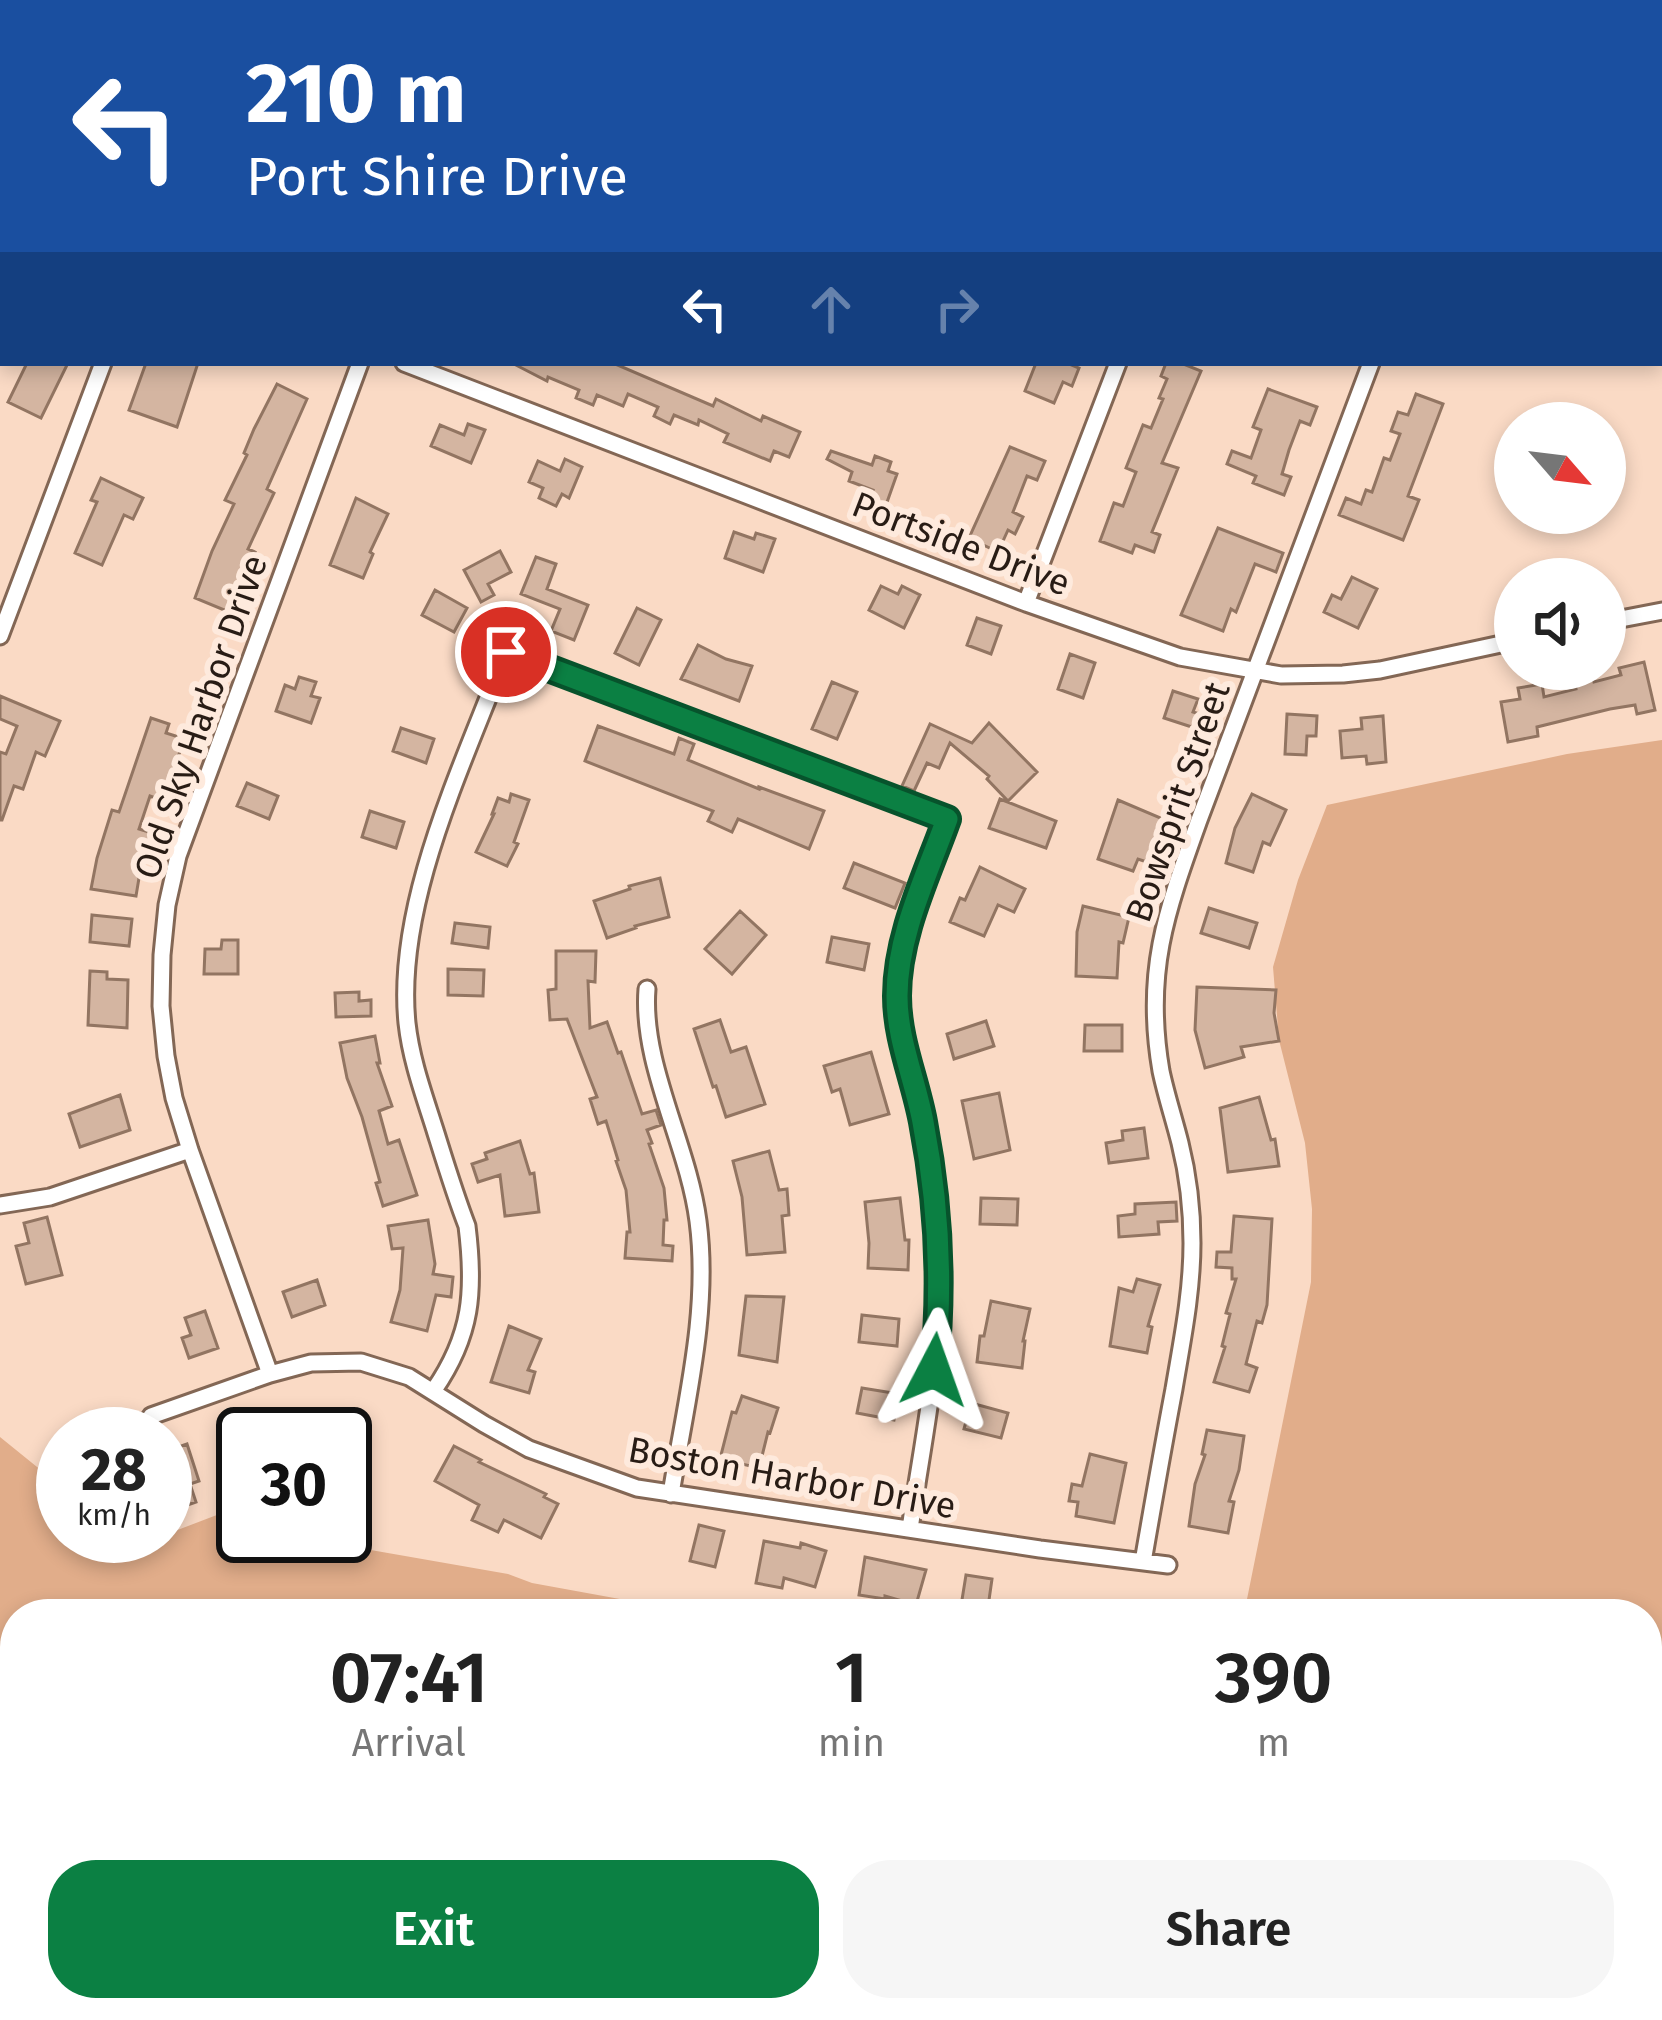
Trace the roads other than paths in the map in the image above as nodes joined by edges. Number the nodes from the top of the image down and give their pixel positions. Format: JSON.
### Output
{"nodes":[{"id":1,"x":102,"y":366,"type":"edge"},
{"id":2,"x":359,"y":366,"type":"edge"},
{"id":3,"x":412,"y":366,"type":"edge"},
{"id":4,"x":1117,"y":366,"type":"edge"},
{"id":5,"x":1370,"y":366,"type":"edge"},
{"id":6,"x":1026,"y":603,"type":"junction"},
{"id":7,"x":1662,"y":610,"type":"edge"},
{"id":8,"x":1626,"y":618,"type":"edge"},
{"id":9,"x":0,"y":636,"type":"edge"},
{"id":10,"x":1494,"y":646,"type":"edge"},
{"id":11,"x":1256,"y":671,"type":"junction"},
{"id":12,"x":647,"y":989,"type":"dead end"},
{"id":13,"x":190,"y":1150,"type":"junction"},
{"id":14,"x":0,"y":1205,"type":"edge"},
{"id":15,"x":269,"y":1374,"type":"junction"},
{"id":16,"x":434,"y":1390,"type":"junction"},
{"id":17,"x":177,"y":1407,"type":"edge"},
{"id":18,"x":670,"y":1494,"type":"junction"},
{"id":19,"x":910,"y":1529,"type":"junction"},
{"id":20,"x":1143,"y":1562,"type":"junction"},
{"id":21,"x":1168,"y":1564,"type":"dead end"}],
"edges":[{"from":1,"to":9,"type":"street"},
{"from":2,"to":13,"type":"street","name":"Old Sky Harbor Drive"},
{"from":3,"to":6,"type":"street","name":"Portside Drive"},
{"from":4,"to":6,"type":"street"},
{"from":5,"to":11,"type":"street","name":"Bowsprit Street"},
{"from":6,"to":11,"type":"street","name":"Portside Drive"},
{"from":7,"to":8,"type":"street"},
{"from":10,"to":11,"type":"street","name":"Portside Drive"},
{"from":11,"to":20,"type":"street","name":"Bowsprit Street"},
{"from":12,"to":18,"type":"street"},
{"from":13,"to":14,"type":"street"},
{"from":13,"to":15,"type":"street","name":"Old Sky Harbor Drive"},
{"from":15,"to":16,"type":"street","name":"Boston Harbor Drive"},
{"from":15,"to":17,"type":"street","name":"Boston Harbor Drive"},
{"from":16,"to":18,"type":"street","name":"Boston Harbor Drive"},
{"from":16,"to":19,"type":"street"},
{"from":18,"to":19,"type":"street","name":"Boston Harbor Drive"},
{"from":19,"to":20,"type":"street","name":"Boston Harbor Drive"},
{"from":20,"to":21,"type":"street","name":"Boston Harbor Drive"}]}
